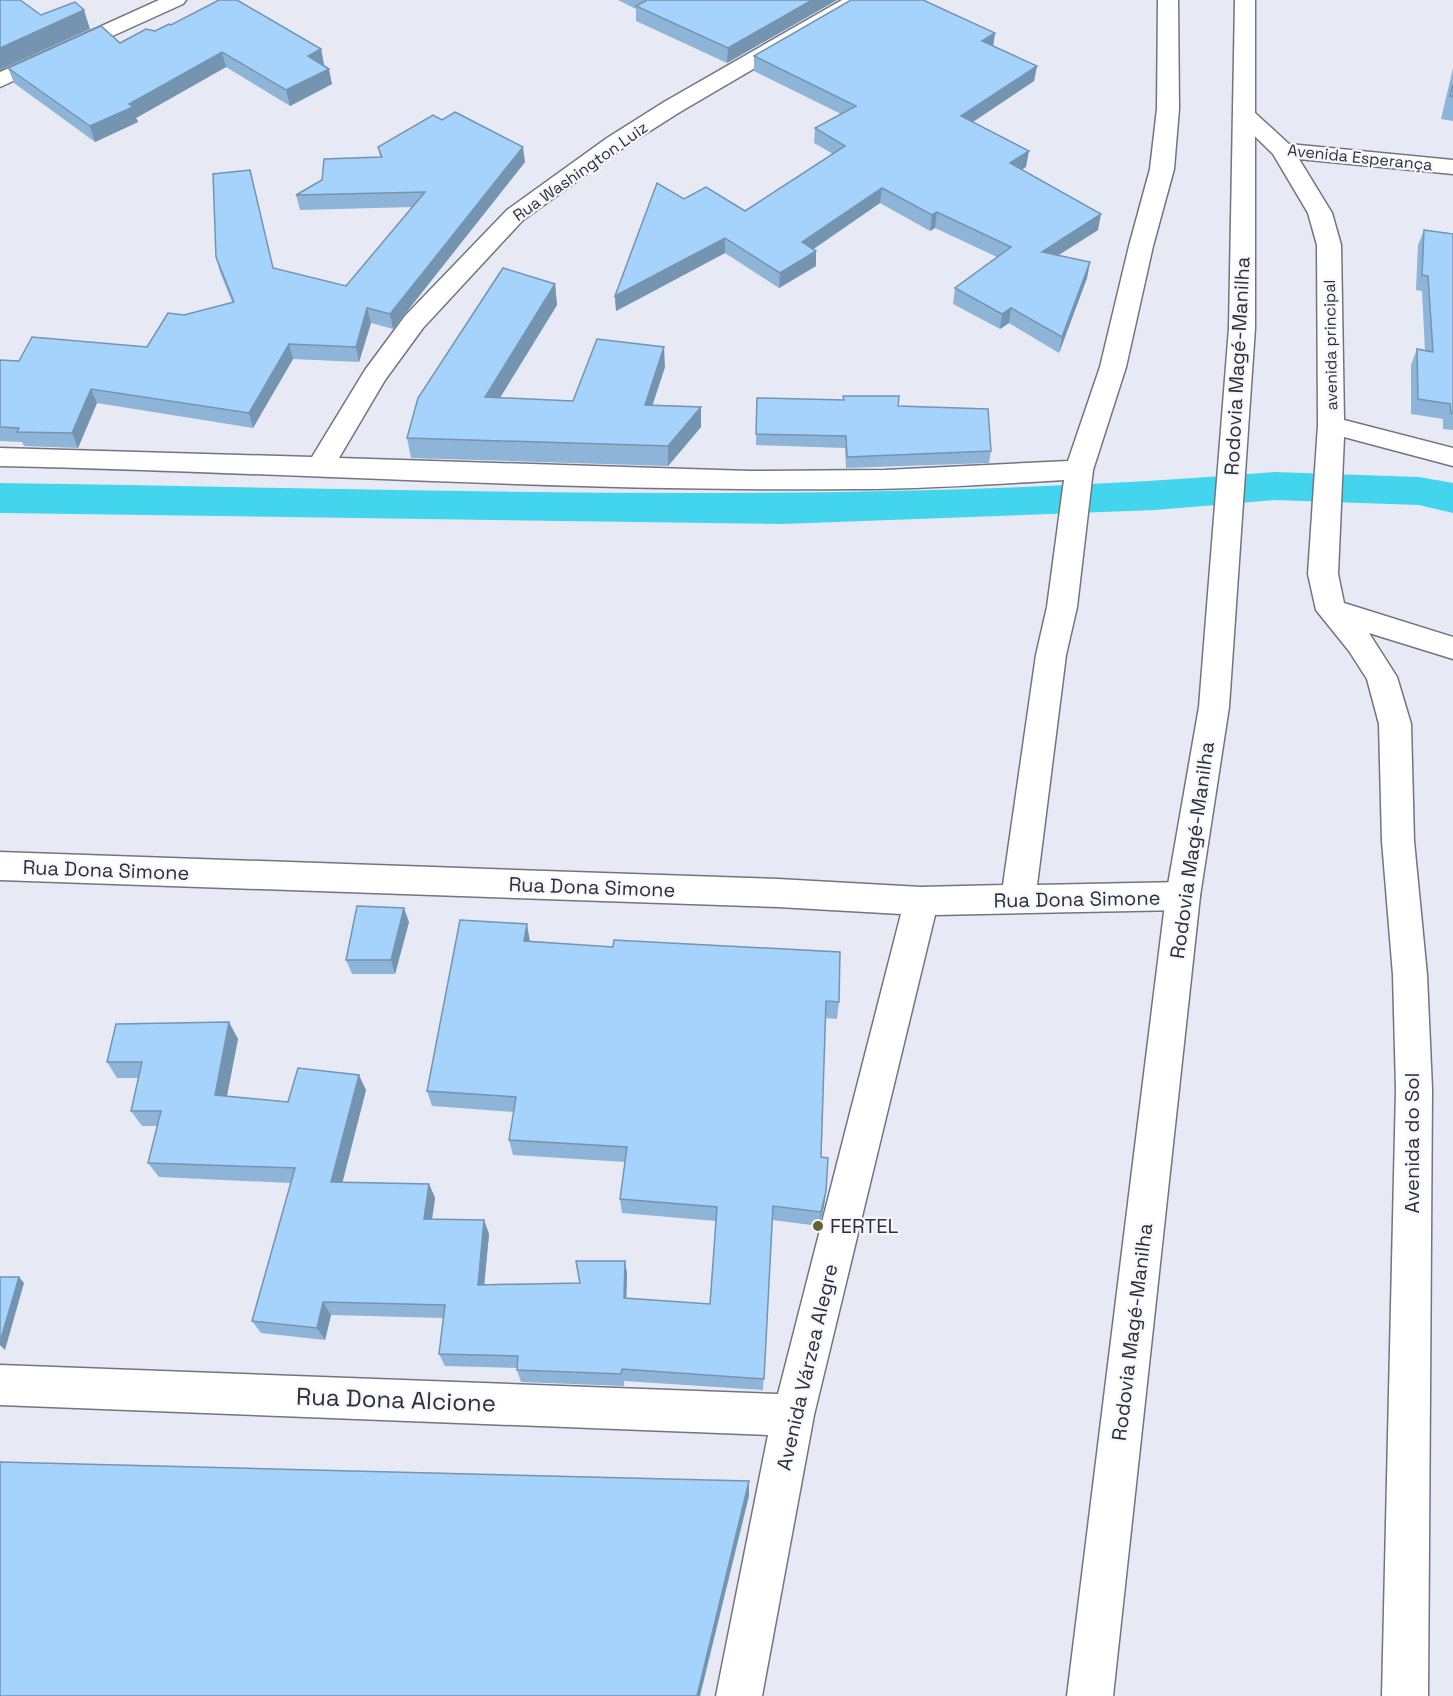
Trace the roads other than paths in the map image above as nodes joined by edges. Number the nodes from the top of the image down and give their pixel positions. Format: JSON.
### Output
{"nodes":[{"id":1,"x":176,"y":0,"type":"edge"},
{"id":2,"x":857,"y":0,"type":"edge"},
{"id":3,"x":1168,"y":0,"type":"edge"},
{"id":4,"x":1245,"y":0,"type":"edge"},
{"id":5,"x":0,"y":80,"type":"edge"},
{"id":6,"x":1245,"y":116,"type":"junction"},
{"id":7,"x":1282,"y":150,"type":"junction"},
{"id":8,"x":1453,"y":167,"type":"edge"},
{"id":9,"x":1331,"y":425,"type":"junction"},
{"id":10,"x":0,"y":457,"type":"edge"},
{"id":11,"x":1453,"y":457,"type":"edge"},
{"id":12,"x":321,"y":466,"type":"junction"},
{"id":13,"x":1077,"y":480,"type":"junction"},
{"id":14,"x":1331,"y":610,"type":"junction"},
{"id":15,"x":1453,"y":648,"type":"edge"},
{"id":16,"x":0,"y":866,"type":"edge"},
{"id":17,"x":1183,"y":896,"type":"junction"},
{"id":18,"x":1018,"y":900,"type":"junction"},
{"id":19,"x":921,"y":901,"type":"junction"},
{"id":20,"x":0,"y":1385,"type":"edge"},
{"id":21,"x":793,"y":1415,"type":"junction"},
{"id":22,"x":739,"y":1696,"type":"edge"},
{"id":23,"x":1090,"y":1696,"type":"edge"},
{"id":24,"x":1405,"y":1696,"type":"edge"}],
"edges":[{"from":1,"to":5,"type":"main road"},
{"from":2,"to":12,"type":"main road","name":"Rua Washington Luiz"},
{"from":3,"to":13,"type":"main road"},
{"from":4,"to":6,"type":"main road","name":"Rodovia Magé-Manilha"},
{"from":6,"to":7,"type":"main road","name":"Avenida Esperança"},
{"from":6,"to":17,"type":"main road","name":"Rodovia Magé-Manilha"},
{"from":7,"to":8,"type":"main road","name":"Avenida Esperança"},
{"from":7,"to":9,"type":"main road","name":"avenida principal"},
{"from":9,"to":11,"type":"main road","name":"avenida principal"},
{"from":9,"to":14,"type":"main road"},
{"from":10,"to":12,"type":"main road"},
{"from":12,"to":13,"type":"main road"},
{"from":13,"to":18,"type":"main road"},
{"from":14,"to":15,"type":"main road"},
{"from":14,"to":24,"type":"main road","name":"Avenida do Sol"},
{"from":16,"to":19,"type":"main road","name":"Rua Dona Simone"},
{"from":17,"to":18,"type":"main road","name":"Rua Dona Simone"},
{"from":17,"to":23,"type":"main road","name":"Rodovia Magé-Manilha"},
{"from":18,"to":19,"type":"main road","name":"Rua Dona Simone"},
{"from":19,"to":21,"type":"main road","name":"Avenida Várzea Alegre"},
{"from":20,"to":21,"type":"main road","name":"Rua Dona Alcione"},
{"from":21,"to":22,"type":"main road","name":"Avenida Várzea Alegre"}]}
